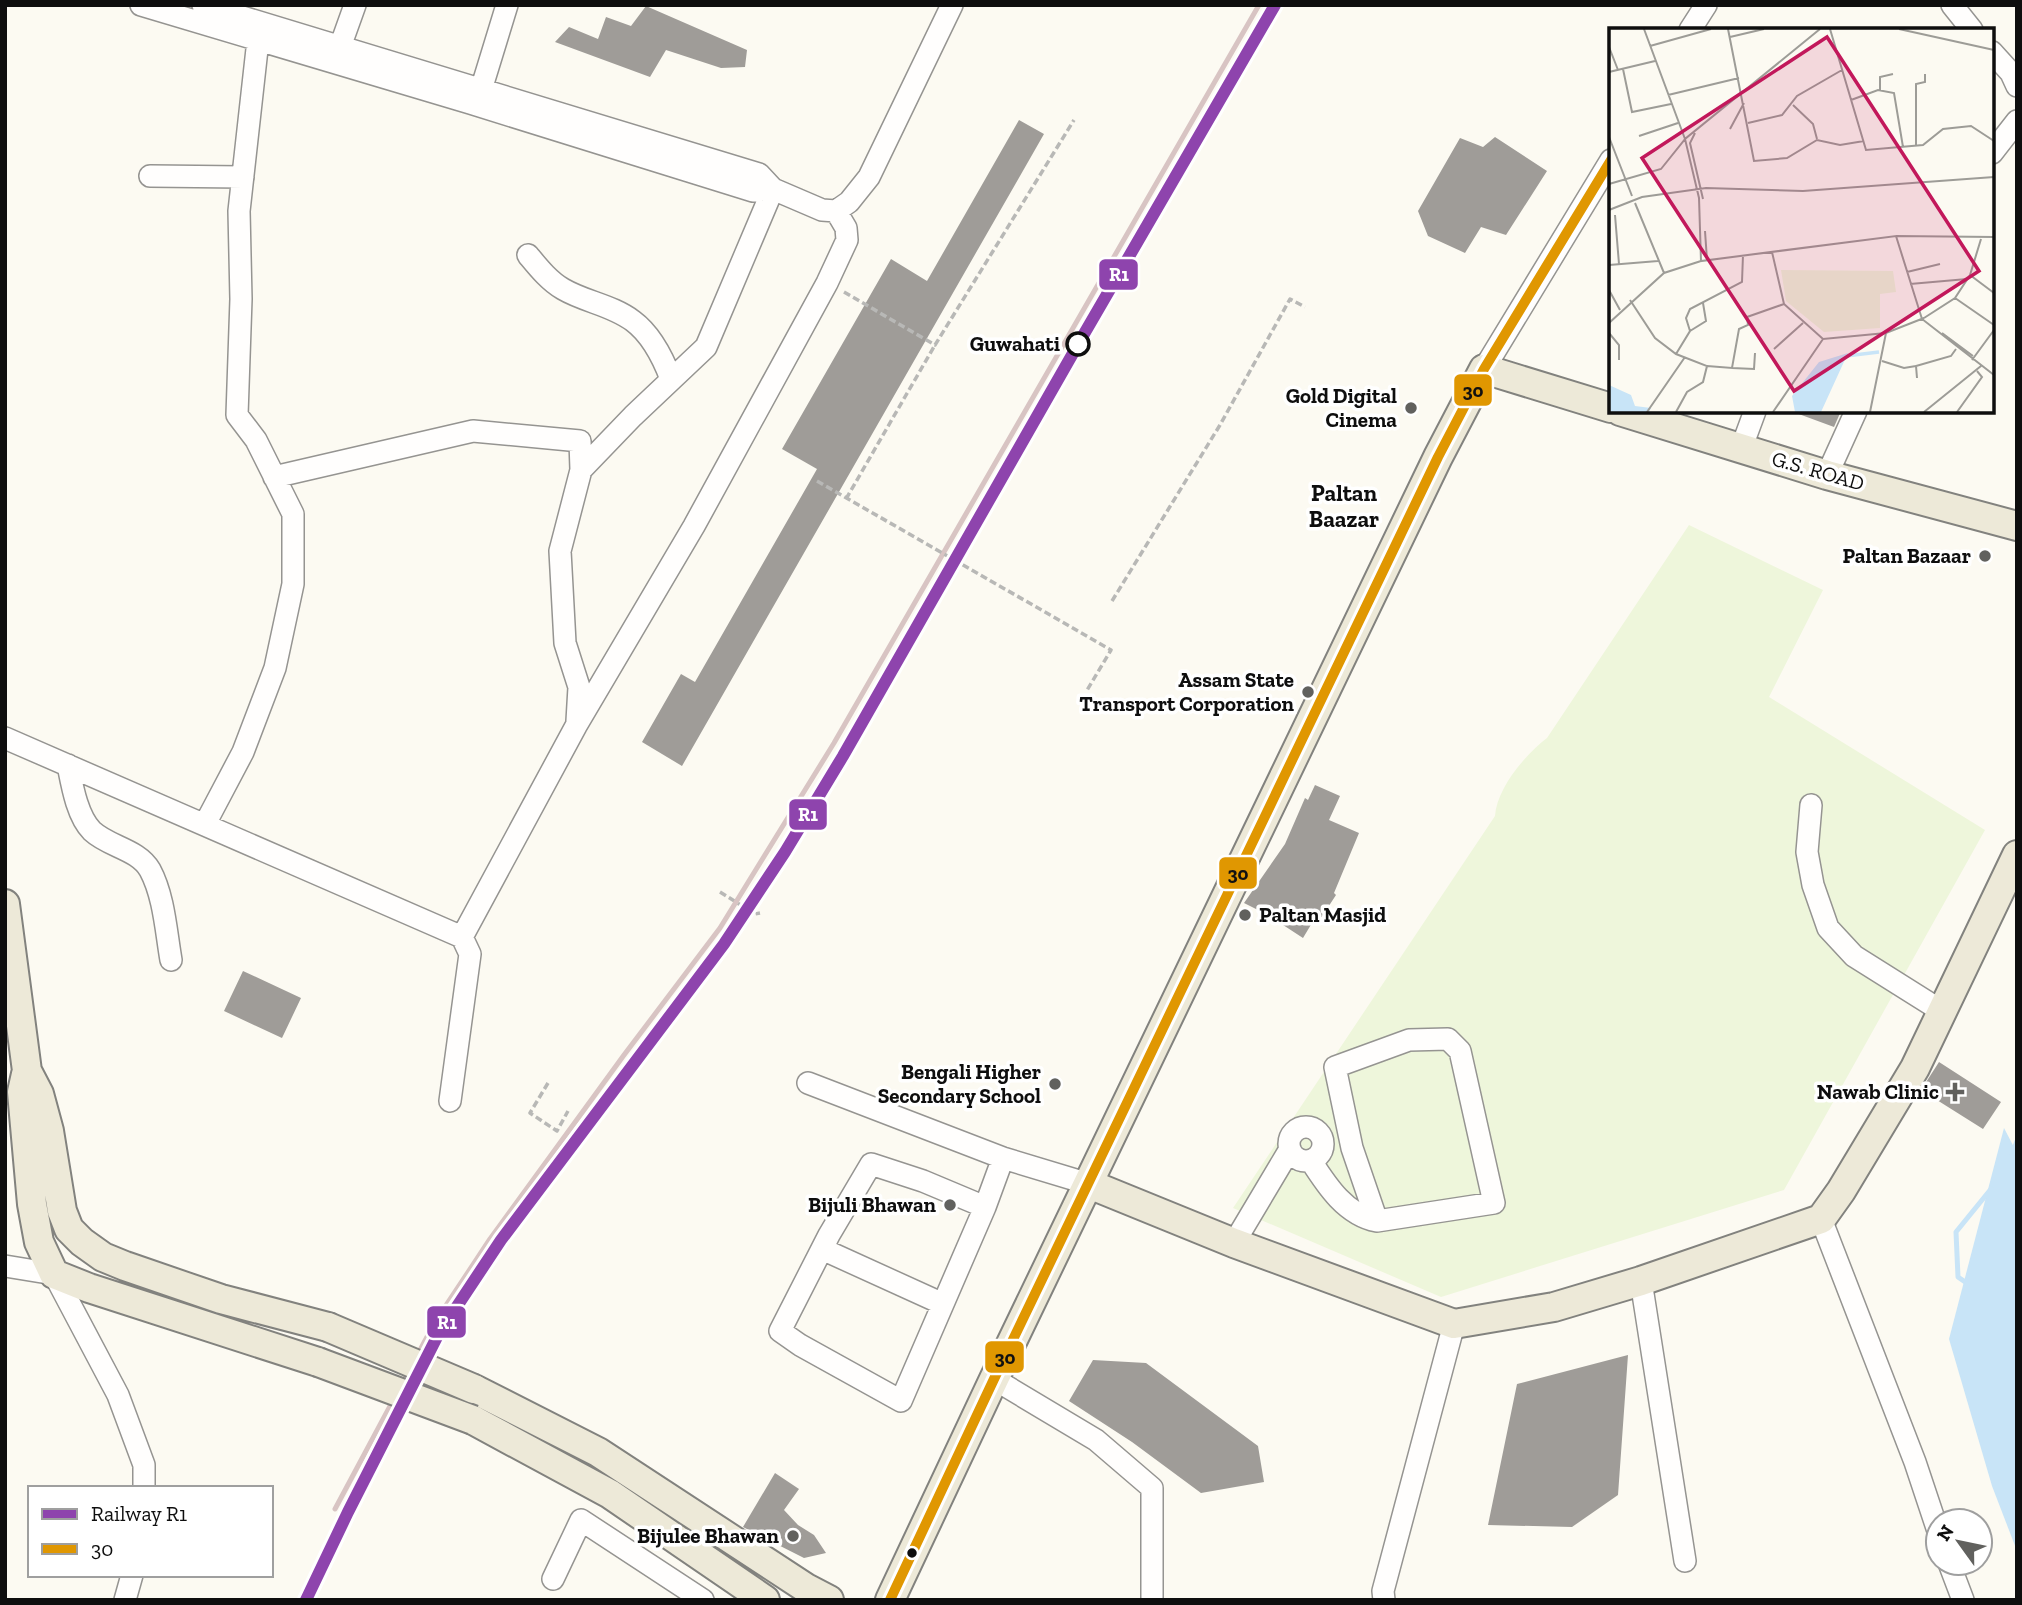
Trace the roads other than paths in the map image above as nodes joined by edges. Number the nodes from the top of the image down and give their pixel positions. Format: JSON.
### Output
{"nodes":[{"id":1,"x":141,"y":5,"type":"edge"},
{"id":2,"x":203,"y":5,"type":"edge"},
{"id":3,"x":355,"y":5,"type":"edge"},
{"id":4,"x":507,"y":5,"type":"edge"},
{"id":5,"x":953,"y":5,"type":"edge"},
{"id":6,"x":1706,"y":5,"type":"edge"},
{"id":7,"x":1952,"y":5,"type":"edge"},
{"id":8,"x":1691,"y":28,"type":"edge"},
{"id":9,"x":1970,"y":28,"type":"edge"},
{"id":10,"x":258,"y":40,"type":"junction"},
{"id":11,"x":340,"y":47,"type":"junction"},
{"id":12,"x":1994,"y":54,"type":"edge"},
{"id":13,"x":2015,"y":77,"type":"edge"},
{"id":14,"x":479,"y":98,"type":"junction"},
{"id":15,"x":2017,"y":121,"type":"edge"},
{"id":16,"x":1994,"y":150,"type":"edge"},
{"id":17,"x":1609,"y":163,"type":"edge"},
{"id":18,"x":150,"y":176,"type":"dead end"},
{"id":19,"x":243,"y":177,"type":"junction"},
{"id":20,"x":773,"y":189,"type":"junction"},
{"id":21,"x":836,"y":211,"type":"junction"},
{"id":22,"x":528,"y":255,"type":"dead end"},
{"id":23,"x":1484,"y":369,"type":"junction"},
{"id":24,"x":671,"y":379,"type":"junction"},
{"id":25,"x":1609,"y":407,"type":"edge"},
{"id":26,"x":1626,"y":413,"type":"edge"},
{"id":27,"x":1754,"y":413,"type":"edge"},
{"id":28,"x":1855,"y":413,"type":"edge"},
{"id":29,"x":1741,"y":449,"type":"junction"},
{"id":30,"x":581,"y":470,"type":"junction"},
{"id":31,"x":1827,"y":475,"type":"junction"},
{"id":32,"x":274,"y":477,"type":"junction"},
{"id":33,"x":2017,"y":526,"type":"edge"},
{"id":34,"x":576,"y":726,"type":"junction"},
{"id":35,"x":5,"y":738,"type":"edge"},
{"id":36,"x":68,"y":765,"type":"junction"},
{"id":37,"x":1811,"y":805,"type":"dead end"},
{"id":38,"x":205,"y":824,"type":"junction"},
{"id":39,"x":2017,"y":855,"type":"edge"},
{"id":40,"x":5,"y":904,"type":"edge"},
{"id":41,"x":462,"y":937,"type":"junction"},
{"id":42,"x":171,"y":960,"type":"dead end"},
{"id":43,"x":1943,"y":1012,"type":"junction"},
{"id":44,"x":33,"y":1083,"type":"junction"},
{"id":45,"x":808,"y":1083,"type":"dead end"},
{"id":46,"x":450,"y":1101,"type":"dead end"},
{"id":47,"x":1290,"y":1149,"type":"junction"},
{"id":48,"x":1003,"y":1158,"type":"junction"},
{"id":49,"x":1311,"y":1161,"type":"junction"},
{"id":50,"x":1089,"y":1184,"type":"junction"},
{"id":51,"x":985,"y":1208,"type":"junction"},
{"id":52,"x":1821,"y":1219,"type":"junction"},
{"id":53,"x":1377,"y":1221,"type":"junction"},
{"id":54,"x":1234,"y":1243,"type":"junction"},
{"id":55,"x":822,"y":1249,"type":"junction"},
{"id":56,"x":5,"y":1266,"type":"edge"},
{"id":57,"x":54,"y":1274,"type":"junction"},
{"id":58,"x":1641,"y":1281,"type":"junction"},
{"id":59,"x":943,"y":1304,"type":"junction"},
{"id":60,"x":1454,"y":1324,"type":"junction"},
{"id":61,"x":994,"y":1378,"type":"junction"},
{"id":62,"x":144,"y":1486,"type":"edge"},
{"id":63,"x":1930,"y":1507,"type":"edge"},
{"id":64,"x":1685,"y":1561,"type":"dead end"},
{"id":65,"x":131,"y":1577,"type":"edge"},
{"id":66,"x":1954,"y":1577,"type":"edge"},
{"id":67,"x":553,"y":1579,"type":"dead end"},
{"id":68,"x":817,"y":1594,"type":"edge"},
{"id":69,"x":125,"y":1600,"type":"edge"},
{"id":70,"x":703,"y":1600,"type":"edge"},
{"id":71,"x":765,"y":1600,"type":"edge"},
{"id":72,"x":890,"y":1600,"type":"edge"},
{"id":73,"x":1152,"y":1600,"type":"edge"},
{"id":74,"x":1384,"y":1600,"type":"edge"},
{"id":75,"x":1963,"y":1600,"type":"edge"}],
"edges":[{"from":1,"to":10,"type":"street"},
{"from":2,"to":11,"type":"street"},
{"from":3,"to":11,"type":"street"},
{"from":4,"to":14,"type":"street"},
{"from":5,"to":21,"type":"street"},
{"from":6,"to":8,"type":"street"},
{"from":7,"to":9,"type":"street"},
{"from":10,"to":14,"type":"street"},
{"from":10,"to":19,"type":"street"},
{"from":11,"to":14,"type":"street"},
{"from":12,"to":13,"type":"street"},
{"from":14,"to":20,"type":"street"},
{"from":15,"to":16,"type":"street"},
{"from":17,"to":23,"type":"street"},
{"from":18,"to":19,"type":"street"},
{"from":19,"to":32,"type":"street"},
{"from":20,"to":21,"type":"street"},
{"from":20,"to":24,"type":"street"},
{"from":21,"to":34,"type":"street"},
{"from":22,"to":24,"type":"street"},
{"from":23,"to":25,"type":"main road"},
{"from":23,"to":50,"type":"main road"},
{"from":24,"to":30,"type":"street"},
{"from":26,"to":29,"type":"main road","name":"G.S. ROAD"},
{"from":27,"to":29,"type":"street"},
{"from":28,"to":31,"type":"street"},
{"from":29,"to":31,"type":"main road","name":"G.S. ROAD"},
{"from":30,"to":32,"type":"street"},
{"from":30,"to":34,"type":"street"},
{"from":31,"to":33,"type":"main road","name":"G.S. ROAD"},
{"from":32,"to":38,"type":"street"},
{"from":34,"to":41,"type":"street"},
{"from":35,"to":36,"type":"street"},
{"from":36,"to":38,"type":"street"},
{"from":36,"to":42,"type":"street"},
{"from":37,"to":43,"type":"street"},
{"from":38,"to":41,"type":"street"},
{"from":39,"to":43,"type":"main road"},
{"from":40,"to":44,"type":"main road"},
{"from":41,"to":46,"type":"street"},
{"from":43,"to":52,"type":"main road"},
{"from":44,"to":57,"type":"main road"},
{"from":44,"to":68,"type":"main road","bridge":true},
{"from":45,"to":48,"type":"street"},
{"from":47,"to":49,"type":"street"},
{"from":47,"to":49,"type":"street"},
{"from":47,"to":54,"type":"street"},
{"from":48,"to":50,"type":"street"},
{"from":48,"to":51,"type":"street"},
{"from":49,"to":53,"type":"street"},
{"from":50,"to":54,"type":"main road"},
{"from":50,"to":61,"type":"main road"},
{"from":51,"to":55,"type":"street"},
{"from":51,"to":59,"type":"street"},
{"from":52,"to":58,"type":"main road"},
{"from":52,"to":63,"type":"street"},
{"from":53,"to":53,"type":"street"},
{"from":54,"to":60,"type":"main road"},
{"from":55,"to":59,"type":"street"},
{"from":55,"to":59,"type":"street"},
{"from":56,"to":57,"type":"street"},
{"from":57,"to":62,"type":"street"},
{"from":57,"to":71,"type":"main road","bridge":true},
{"from":58,"to":60,"type":"main road"},
{"from":58,"to":64,"type":"street"},
{"from":60,"to":74,"type":"street"},
{"from":61,"to":72,"type":"main road"},
{"from":61,"to":73,"type":"street"},
{"from":65,"to":69,"type":"street"},
{"from":66,"to":75,"type":"street"},
{"from":67,"to":70,"type":"street"}]}
